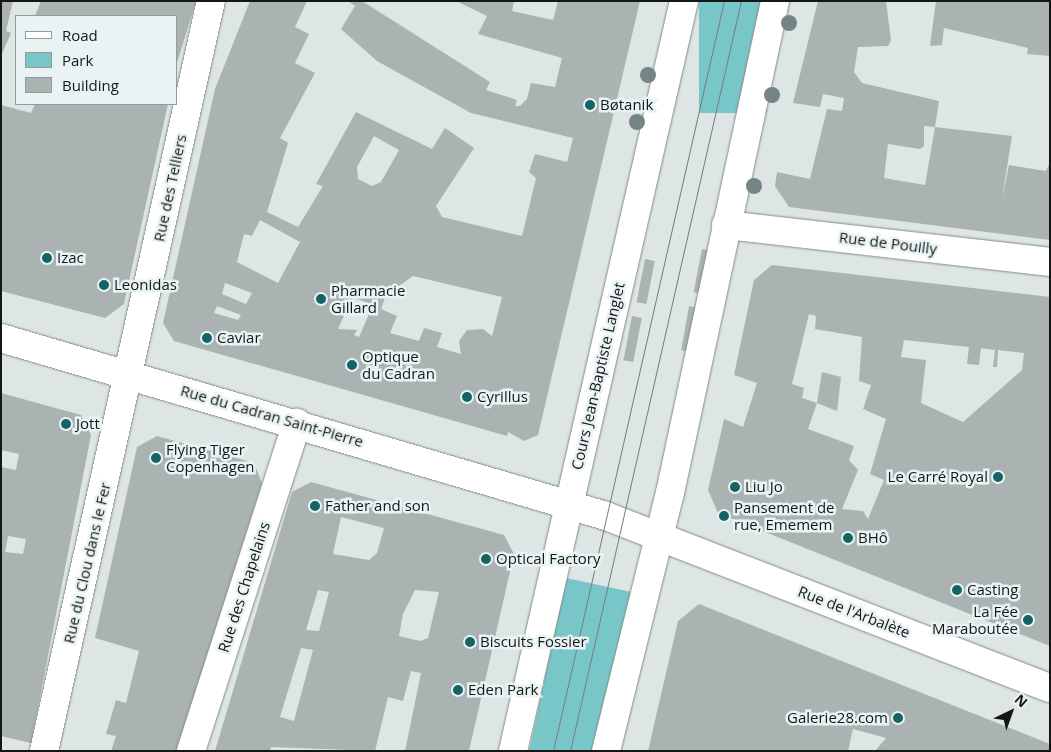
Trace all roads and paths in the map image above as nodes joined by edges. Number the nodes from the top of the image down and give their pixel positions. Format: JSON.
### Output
{"nodes":[{"id":1,"x":211,"y":1,"type":"edge"},
{"id":2,"x":684,"y":1,"type":"edge"},
{"id":3,"x":775,"y":1,"type":"edge"},
{"id":4,"x":726,"y":225,"type":"junction"},
{"id":5,"x":1050,"y":262,"type":"edge"},
{"id":6,"x":1,"y":338,"type":"edge"},
{"id":7,"x":131,"y":375,"type":"junction"},
{"id":8,"x":296,"y":423,"type":"junction"},
{"id":9,"x":570,"y":504,"type":"junction"},
{"id":10,"x":659,"y":534,"type":"junction"},
{"id":11,"x":1050,"y":688,"type":"edge"},
{"id":12,"x":44,"y":751,"type":"edge"},
{"id":13,"x":191,"y":751,"type":"edge"},
{"id":14,"x":513,"y":751,"type":"edge"},
{"id":15,"x":606,"y":751,"type":"edge"}],
"edges":[{"from":1,"to":7,"type":"street","name":"Rue des Telliers"},
{"from":2,"to":9,"type":"street","name":"Cours Jean-Baptiste Langlet"},
{"from":3,"to":4,"type":"street"},
{"from":4,"to":5,"type":"street","name":"Rue de Pouilly"},
{"from":4,"to":10,"type":"street"},
{"from":6,"to":7,"type":"street","name":"Rue du Cadran Saint-Pierre"},
{"from":7,"to":8,"type":"street","name":"Rue du Cadran Saint-Pierre"},
{"from":7,"to":12,"type":"street","name":"Rue du Clou dans le Fer"},
{"from":8,"to":9,"type":"street","name":"Rue du Cadran Saint-Pierre"},
{"from":8,"to":13,"type":"street","name":"Rue des Chapelains"},
{"from":9,"to":10,"type":"street","name":"Rue de l'Arbalète"},
{"from":9,"to":14,"type":"street","name":"Cours Jean-Baptiste Langlet"},
{"from":10,"to":11,"type":"street","name":"Rue de l'Arbalète"},
{"from":10,"to":15,"type":"street"}]}
